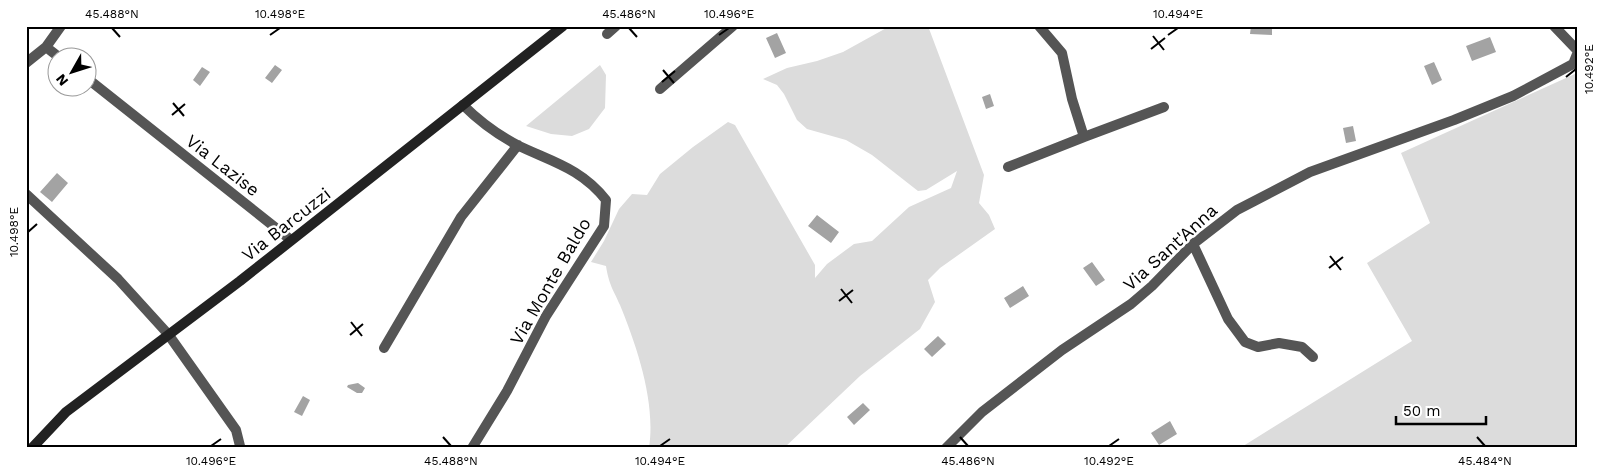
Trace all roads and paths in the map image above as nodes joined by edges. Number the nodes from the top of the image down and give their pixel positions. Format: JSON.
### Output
{"nodes":[{"id":1,"x":61,"y":26,"type":"edge"},
{"id":2,"x":563,"y":26,"type":"edge"},
{"id":3,"x":616,"y":26,"type":"edge"},
{"id":4,"x":733,"y":26,"type":"edge"},
{"id":5,"x":1039,"y":26,"type":"edge"},
{"id":6,"x":1554,"y":26,"type":"edge"},
{"id":7,"x":607,"y":34,"type":"dead end"},
{"id":8,"x":46,"y":46,"type":"junction"},
{"id":9,"x":48,"y":48,"type":"edge"},
{"id":10,"x":1577,"y":52,"type":"edge"},
{"id":11,"x":26,"y":63,"type":"edge"},
{"id":12,"x":98,"y":87,"type":"edge"},
{"id":13,"x":660,"y":89,"type":"dead end"},
{"id":14,"x":463,"y":105,"type":"junction"},
{"id":15,"x":1164,"y":107,"type":"dead end"},
{"id":16,"x":1084,"y":137,"type":"junction"},
{"id":17,"x":518,"y":145,"type":"junction"},
{"id":18,"x":1008,"y":167,"type":"dead end"},
{"id":19,"x":26,"y":194,"type":"edge"},
{"id":20,"x":291,"y":240,"type":"junction"},
{"id":21,"x":1193,"y":244,"type":"junction"},
{"id":22,"x":168,"y":334,"type":"junction"},
{"id":23,"x":384,"y":348,"type":"dead end"},
{"id":24,"x":1313,"y":357,"type":"dead end"},
{"id":25,"x":32,"y":448,"type":"edge"},
{"id":26,"x":239,"y":448,"type":"edge"},
{"id":27,"x":472,"y":448,"type":"edge"},
{"id":28,"x":946,"y":448,"type":"edge"}],
"edges":[{"from":1,"to":8,"type":"street"},
{"from":2,"to":14,"type":"street","name":"Via Barcuzzi"},
{"from":3,"to":7,"type":"street"},
{"from":4,"to":13,"type":"street"},
{"from":5,"to":16,"type":"street"},
{"from":6,"to":10,"type":"street"},
{"from":8,"to":9,"type":"street"},
{"from":8,"to":11,"type":"street"},
{"from":10,"to":21,"type":"street","name":"Via Sant'Anna"},
{"from":12,"to":20,"type":"street","name":"Via Lazise"},
{"from":14,"to":17,"type":"street","name":"Via Monte Baldo"},
{"from":14,"to":20,"type":"street","name":"Via Barcuzzi"},
{"from":15,"to":16,"type":"street"},
{"from":16,"to":18,"type":"street"},
{"from":17,"to":23,"type":"street"},
{"from":17,"to":27,"type":"street","name":"Via Monte Baldo"},
{"from":19,"to":22,"type":"street"},
{"from":20,"to":22,"type":"street","name":"Via Barcuzzi"},
{"from":21,"to":24,"type":"street"},
{"from":21,"to":28,"type":"street","name":"Via Sant'Anna"},
{"from":22,"to":25,"type":"street","name":"Via Barcuzzi"},
{"from":22,"to":26,"type":"street"}]}
